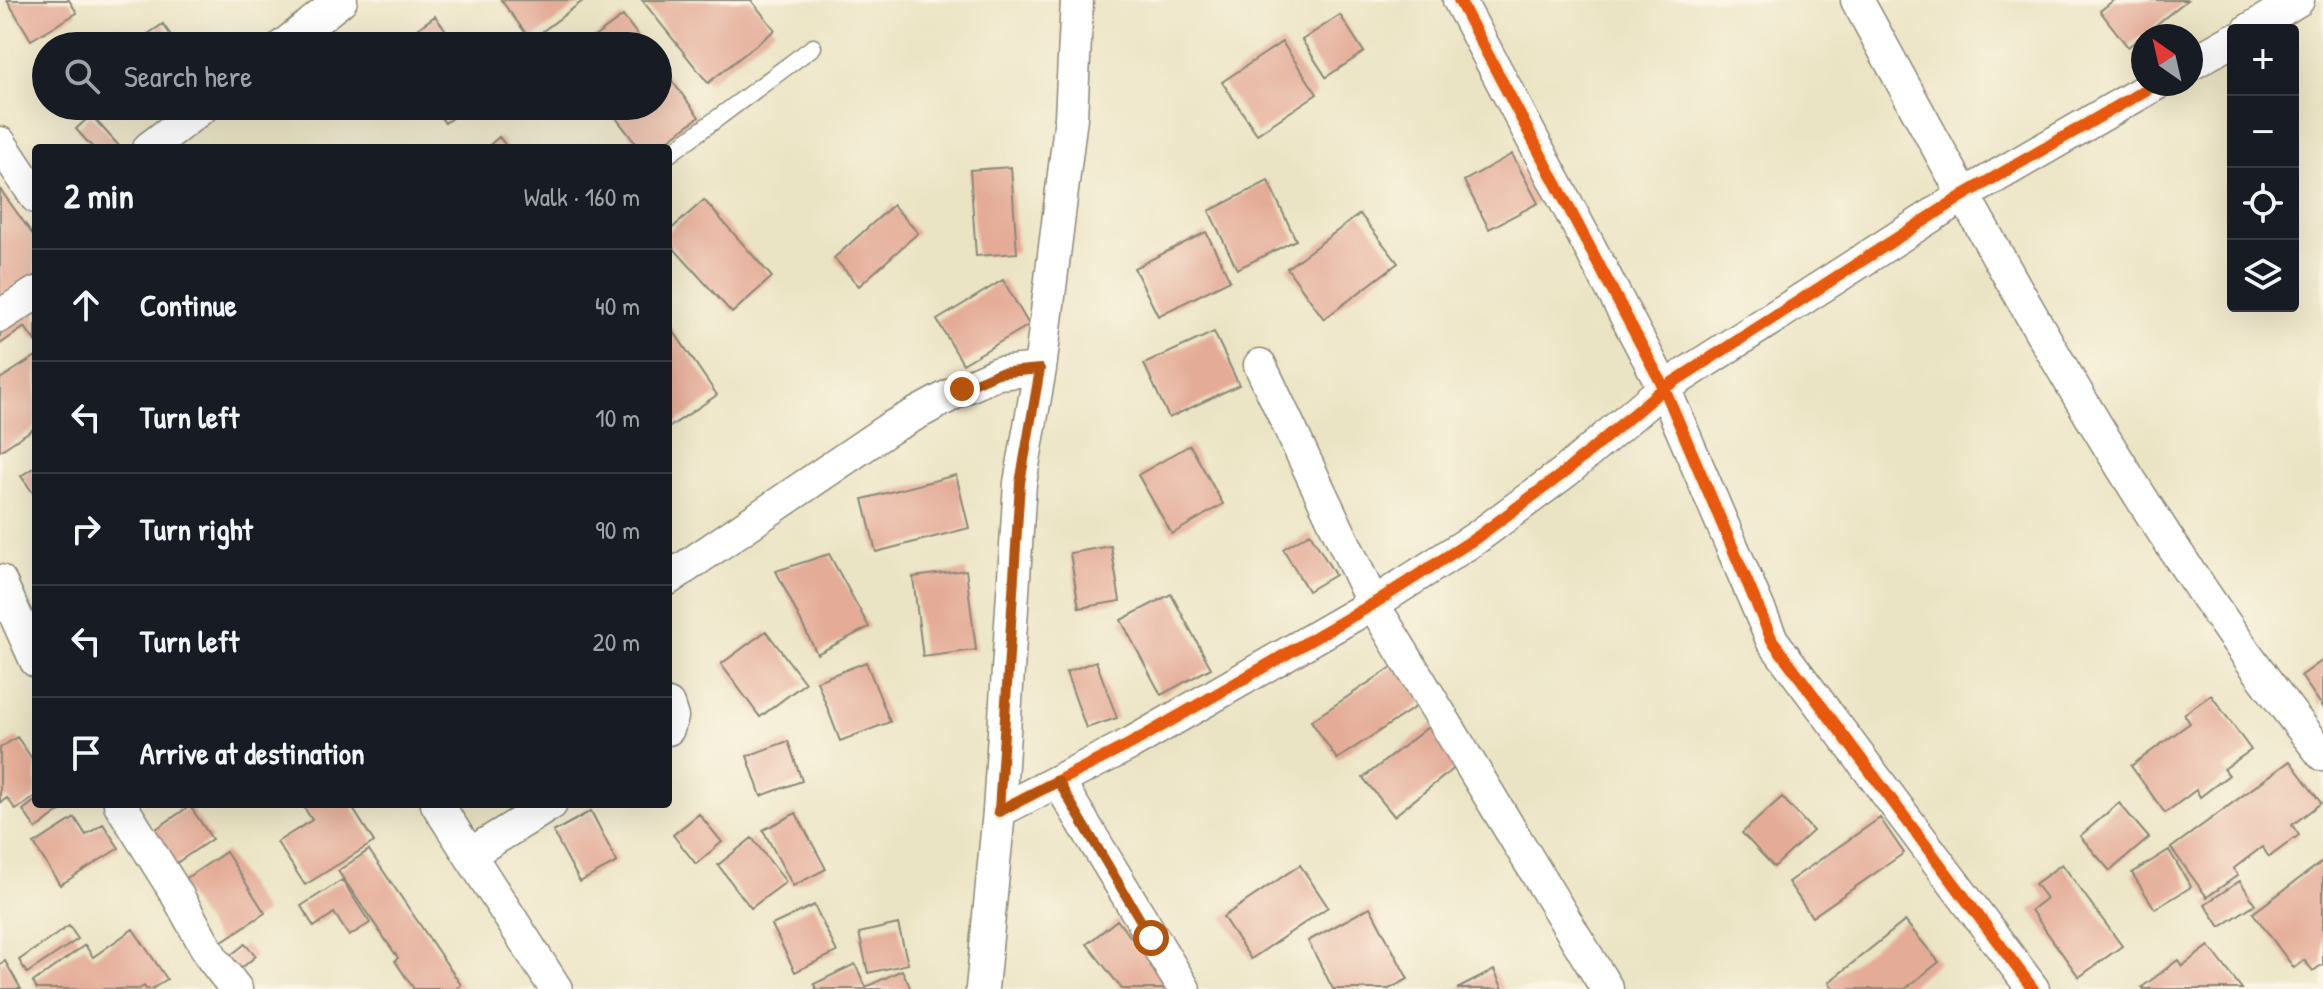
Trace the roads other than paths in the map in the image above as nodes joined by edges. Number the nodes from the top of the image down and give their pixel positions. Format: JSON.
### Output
{"nodes":[{"id":1,"x":341,"y":0,"type":"edge"},
{"id":2,"x":1077,"y":0,"type":"edge"},
{"id":3,"x":1459,"y":0,"type":"edge"},
{"id":4,"x":1857,"y":0,"type":"edge"},
{"id":5,"x":2294,"y":1,"type":"edge"},
{"id":6,"x":2258,"y":24,"type":"edge"},
{"id":7,"x":301,"y":32,"type":"edge"},
{"id":8,"x":2227,"y":43,"type":"edge"},
{"id":9,"x":813,"y":47,"type":"dead end"},
{"id":10,"x":2203,"y":57,"type":"edge"},
{"id":11,"x":2135,"y":96,"type":"edge"},
{"id":12,"x":186,"y":120,"type":"edge"},
{"id":13,"x":0,"y":143,"type":"edge"},
{"id":14,"x":154,"y":144,"type":"edge"},
{"id":15,"x":672,"y":152,"type":"edge"},
{"id":16,"x":32,"y":191,"type":"edge"},
{"id":17,"x":1964,"y":195,"type":"junction"},
{"id":18,"x":32,"y":296,"type":"edge"},
{"id":19,"x":0,"y":316,"type":"edge"},
{"id":20,"x":1260,"y":365,"type":"dead end"},
{"id":21,"x":1040,"y":369,"type":"junction"},
{"id":22,"x":1664,"y":388,"type":"junction"},
{"id":23,"x":672,"y":576,"type":"edge"},
{"id":24,"x":0,"y":581,"type":"edge"},
{"id":25,"x":1373,"y":604,"type":"junction"},
{"id":26,"x":32,"y":652,"type":"edge"},
{"id":27,"x":2323,"y":755,"type":"edge"},
{"id":28,"x":1058,"y":781,"type":"junction"},
{"id":29,"x":123,"y":808,"type":"edge"},
{"id":30,"x":440,"y":808,"type":"edge"},
{"id":31,"x":545,"y":808,"type":"edge"},
{"id":32,"x":999,"y":811,"type":"junction"},
{"id":33,"x":470,"y":854,"type":"junction"},
{"id":34,"x":544,"y":985,"type":"edge"},
{"id":35,"x":236,"y":989,"type":"edge"},
{"id":36,"x":982,"y":989,"type":"edge"},
{"id":37,"x":1184,"y":989,"type":"edge"},
{"id":38,"x":1607,"y":989,"type":"edge"},
{"id":39,"x":2033,"y":989,"type":"edge"}],
"edges":[{"from":1,"to":7,"type":"street"},
{"from":2,"to":21,"type":"street"},
{"from":3,"to":22,"type":"street"},
{"from":4,"to":17,"type":"street"},
{"from":5,"to":6,"type":"street"},
{"from":8,"to":10,"type":"street"},
{"from":9,"to":15,"type":"lane"},
{"from":11,"to":17,"type":"street"},
{"from":12,"to":14,"type":"street"},
{"from":13,"to":16,"type":"street"},
{"from":17,"to":22,"type":"street"},
{"from":17,"to":27,"type":"street"},
{"from":18,"to":19,"type":"street"},
{"from":20,"to":25,"type":"street"},
{"from":21,"to":23,"type":"street"},
{"from":21,"to":32,"type":"street"},
{"from":22,"to":25,"type":"street"},
{"from":22,"to":39,"type":"street"},
{"from":24,"to":26,"type":"street"},
{"from":25,"to":28,"type":"street"},
{"from":25,"to":38,"type":"street"},
{"from":28,"to":32,"type":"street"},
{"from":28,"to":37,"type":"street"},
{"from":29,"to":35,"type":"street"},
{"from":30,"to":33,"type":"street"},
{"from":31,"to":33,"type":"street"},
{"from":32,"to":36,"type":"street"},
{"from":33,"to":34,"type":"street"}]}
